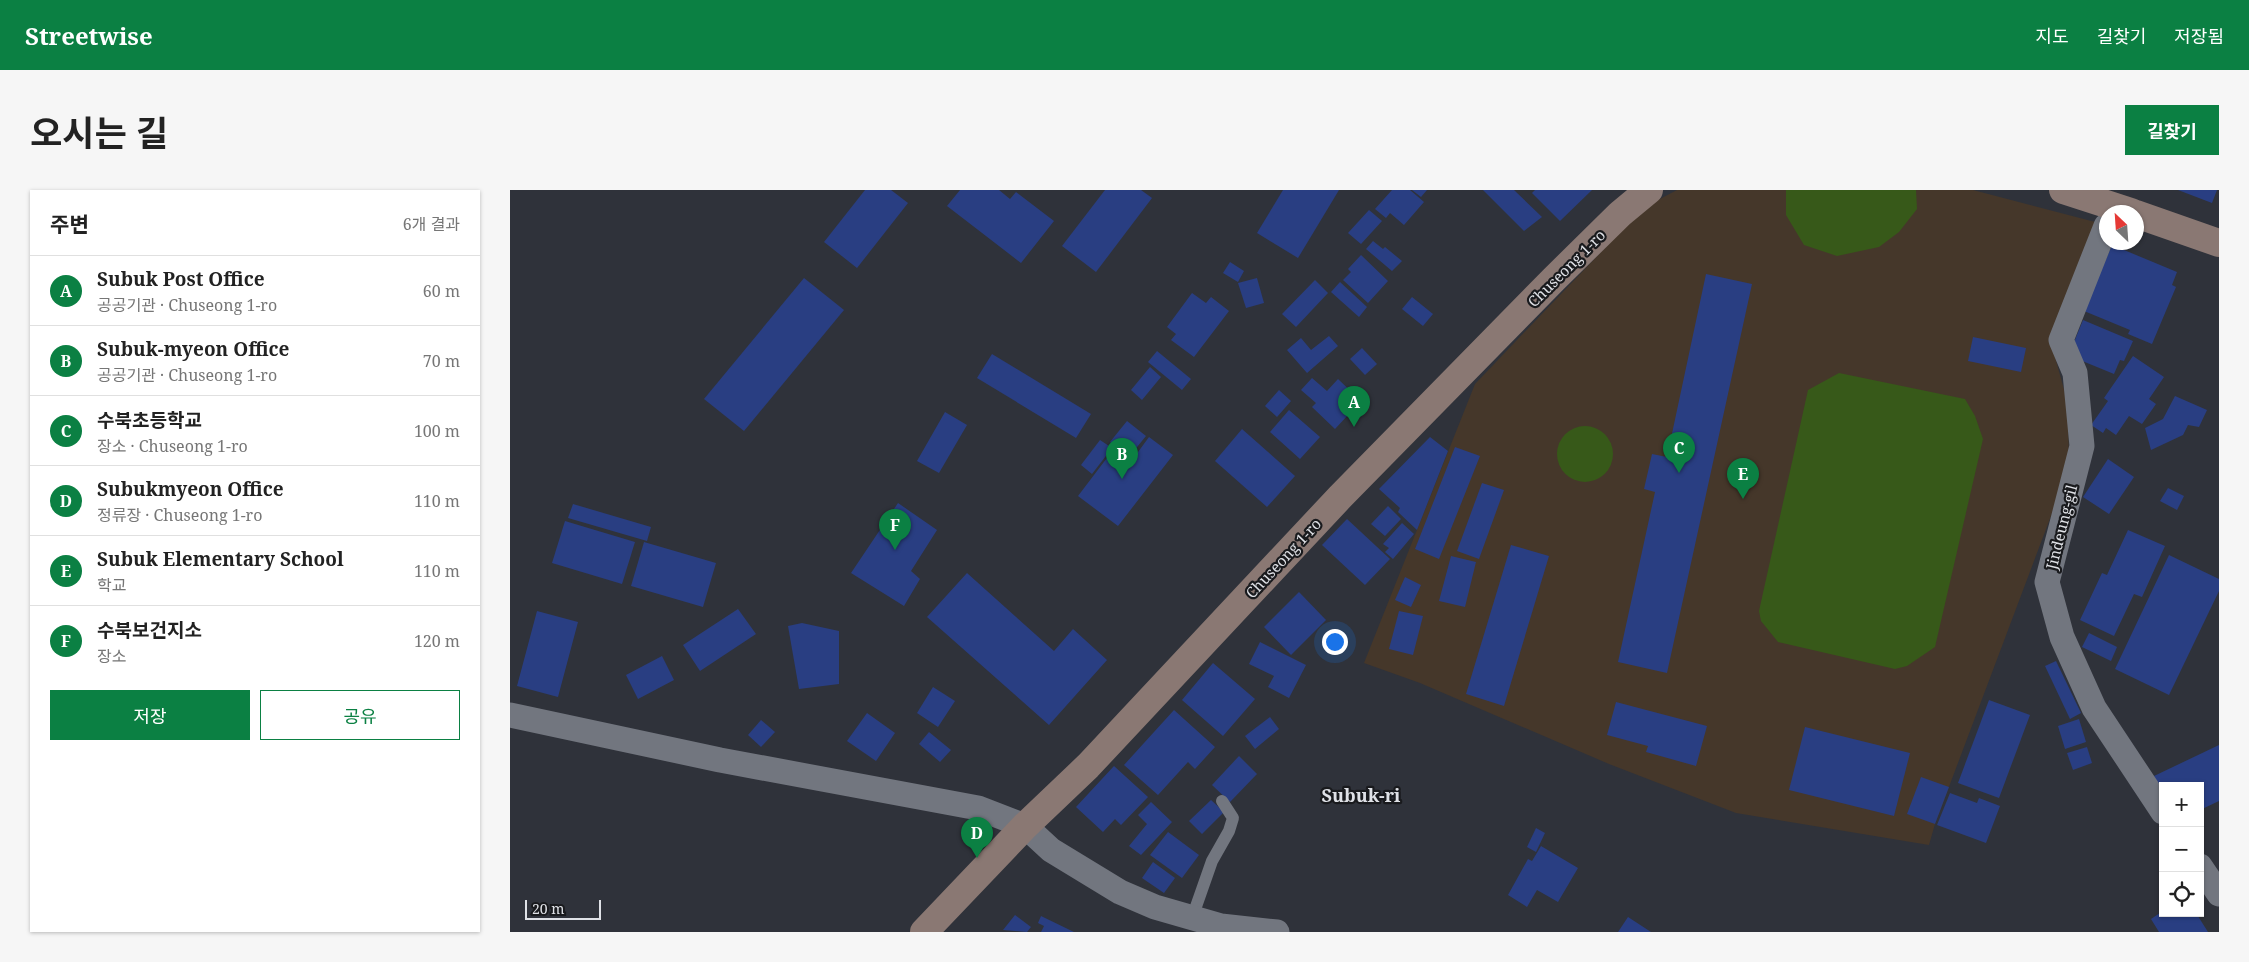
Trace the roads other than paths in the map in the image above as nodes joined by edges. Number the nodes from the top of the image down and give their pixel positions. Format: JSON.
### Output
{"nodes":[{"id":1,"x":1649,"y":190,"type":"edge"},
{"id":2,"x":2063,"y":190,"type":"edge"},
{"id":3,"x":2099,"y":205,"type":"edge"},
{"id":4,"x":2144,"y":221,"type":"edge"},
{"id":5,"x":2219,"y":243,"type":"edge"},
{"id":6,"x":2103,"y":250,"type":"edge"},
{"id":7,"x":510,"y":716,"type":"edge"},
{"id":8,"x":1222,"y":800,"type":"dead end"},
{"id":9,"x":2159,"y":806,"type":"edge"},
{"id":10,"x":1024,"y":826,"type":"junction"},
{"id":11,"x":2204,"y":872,"type":"edge"},
{"id":12,"x":2219,"y":894,"type":"edge"},
{"id":13,"x":1192,"y":918,"type":"junction"},
{"id":14,"x":924,"y":932,"type":"edge"},
{"id":15,"x":1278,"y":932,"type":"edge"}],
"edges":[{"from":1,"to":10,"type":"street","name":"Chuseong 1-ro"},
{"from":2,"to":3,"type":"street"},
{"from":4,"to":5,"type":"street"},
{"from":6,"to":9,"type":"street","name":"Jindeung-gil"},
{"from":7,"to":10,"type":"street"},
{"from":8,"to":13,"type":"lane"},
{"from":10,"to":13,"type":"street"},
{"from":10,"to":14,"type":"street","name":"Chuseong 1-ro"},
{"from":11,"to":12,"type":"street"},
{"from":13,"to":15,"type":"street"}]}
